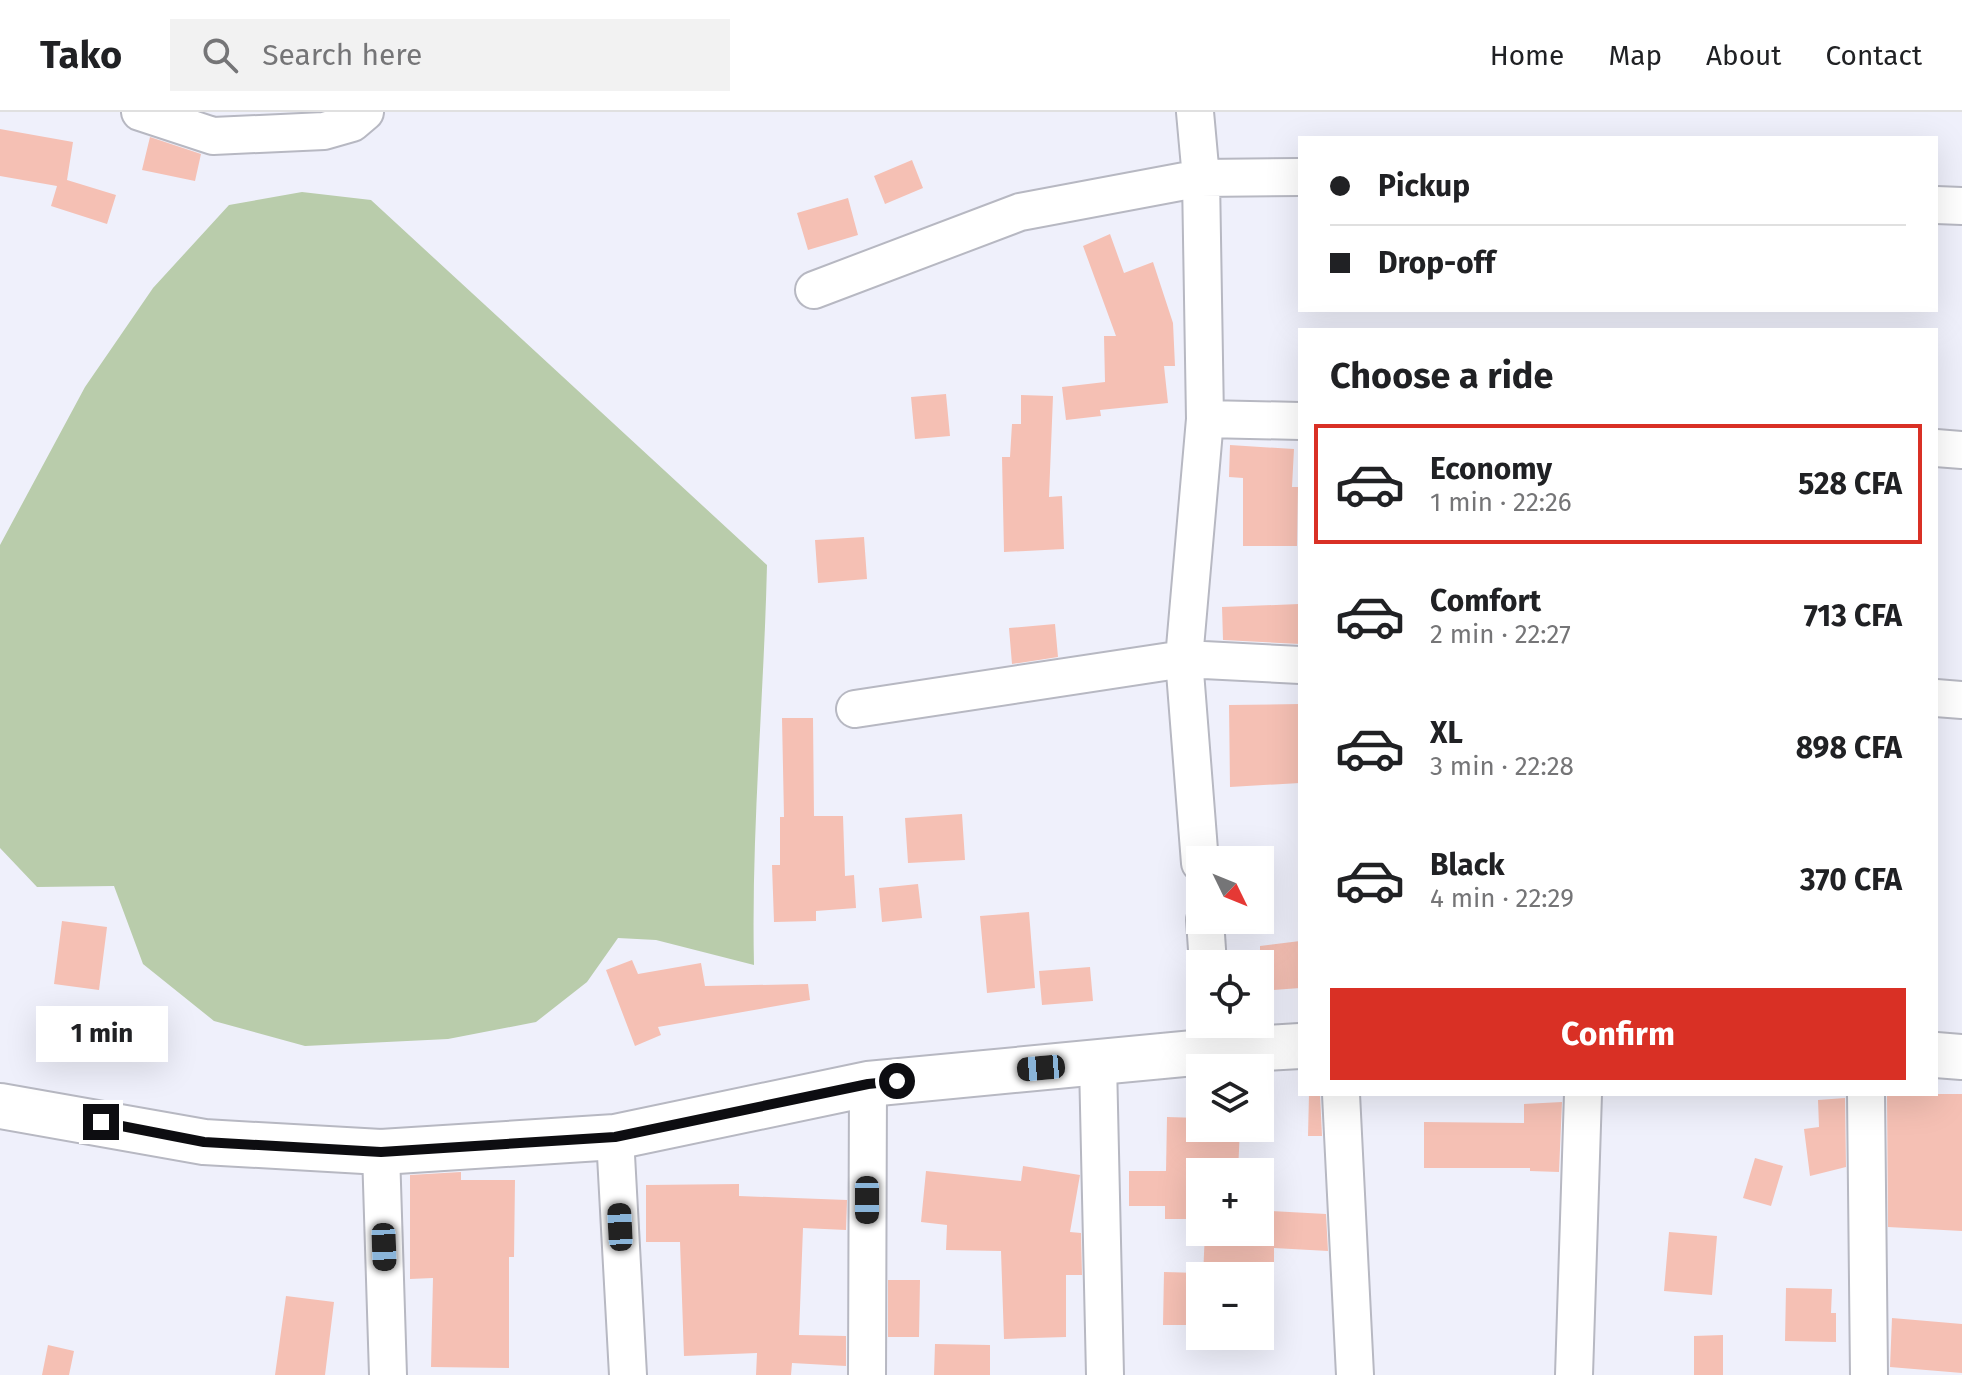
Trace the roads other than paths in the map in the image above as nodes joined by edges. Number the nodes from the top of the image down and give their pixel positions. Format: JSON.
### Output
{"nodes":[{"id":1,"x":140,"y":112,"type":"edge"},
{"id":2,"x":365,"y":112,"type":"edge"},
{"id":3,"x":1195,"y":112,"type":"edge"},
{"id":4,"x":1298,"y":177,"type":"edge"},
{"id":5,"x":1201,"y":178,"type":"junction"},
{"id":6,"x":1938,"y":205,"type":"edge"},
{"id":7,"x":1962,"y":206,"type":"edge"},
{"id":8,"x":814,"y":290,"type":"dead end"},
{"id":9,"x":1205,"y":419,"type":"junction"},
{"id":10,"x":1298,"y":421,"type":"edge"},
{"id":11,"x":1938,"y":448,"type":"edge"},
{"id":12,"x":1962,"y":450,"type":"edge"},
{"id":13,"x":1184,"y":659,"type":"junction"},
{"id":14,"x":1298,"y":665,"type":"edge"},
{"id":15,"x":1938,"y":698,"type":"edge"},
{"id":16,"x":1962,"y":700,"type":"edge"},
{"id":17,"x":855,"y":709,"type":"dead end"},
{"id":18,"x":1199,"y":846,"type":"edge"},
{"id":19,"x":1210,"y":1038,"type":"edge"},
{"id":20,"x":1224,"y":1038,"type":"edge"},
{"id":21,"x":1298,"y":1046,"type":"edge"},
{"id":22,"x":1938,"y":1055,"type":"edge"},
{"id":23,"x":1962,"y":1057,"type":"edge"},
{"id":24,"x":1098,"y":1063,"type":"junction"},
{"id":25,"x":868,"y":1084,"type":"junction"},
{"id":26,"x":1341,"y":1096,"type":"edge"},
{"id":27,"x":1583,"y":1096,"type":"edge"},
{"id":28,"x":1866,"y":1096,"type":"edge"},
{"id":29,"x":0,"y":1106,"type":"edge"},
{"id":30,"x":615,"y":1137,"type":"junction"},
{"id":31,"x":381,"y":1152,"type":"junction"},
{"id":32,"x":388,"y":1375,"type":"edge"},
{"id":33,"x":628,"y":1375,"type":"edge"},
{"id":34,"x":867,"y":1375,"type":"edge"},
{"id":35,"x":1105,"y":1375,"type":"edge"},
{"id":36,"x":1355,"y":1375,"type":"edge"},
{"id":37,"x":1574,"y":1375,"type":"edge"},
{"id":38,"x":1869,"y":1375,"type":"edge"}],
"edges":[{"from":1,"to":2,"type":"street"},
{"from":3,"to":5,"type":"street"},
{"from":4,"to":5,"type":"street"},
{"from":5,"to":8,"type":"street"},
{"from":5,"to":9,"type":"street"},
{"from":6,"to":7,"type":"street"},
{"from":9,"to":10,"type":"street"},
{"from":9,"to":13,"type":"street"},
{"from":11,"to":12,"type":"street"},
{"from":13,"to":14,"type":"street"},
{"from":13,"to":17,"type":"street"},
{"from":13,"to":18,"type":"street"},
{"from":15,"to":16,"type":"street"},
{"from":19,"to":24,"type":"street"},
{"from":20,"to":21,"type":"street"},
{"from":22,"to":23,"type":"street"},
{"from":24,"to":25,"type":"street"},
{"from":24,"to":35,"type":"street"},
{"from":25,"to":30,"type":"street"},
{"from":25,"to":34,"type":"street"},
{"from":26,"to":36,"type":"street"},
{"from":27,"to":37,"type":"street"},
{"from":28,"to":38,"type":"street"},
{"from":29,"to":31,"type":"street"},
{"from":30,"to":31,"type":"street"},
{"from":30,"to":33,"type":"street"},
{"from":31,"to":32,"type":"street"}]}
